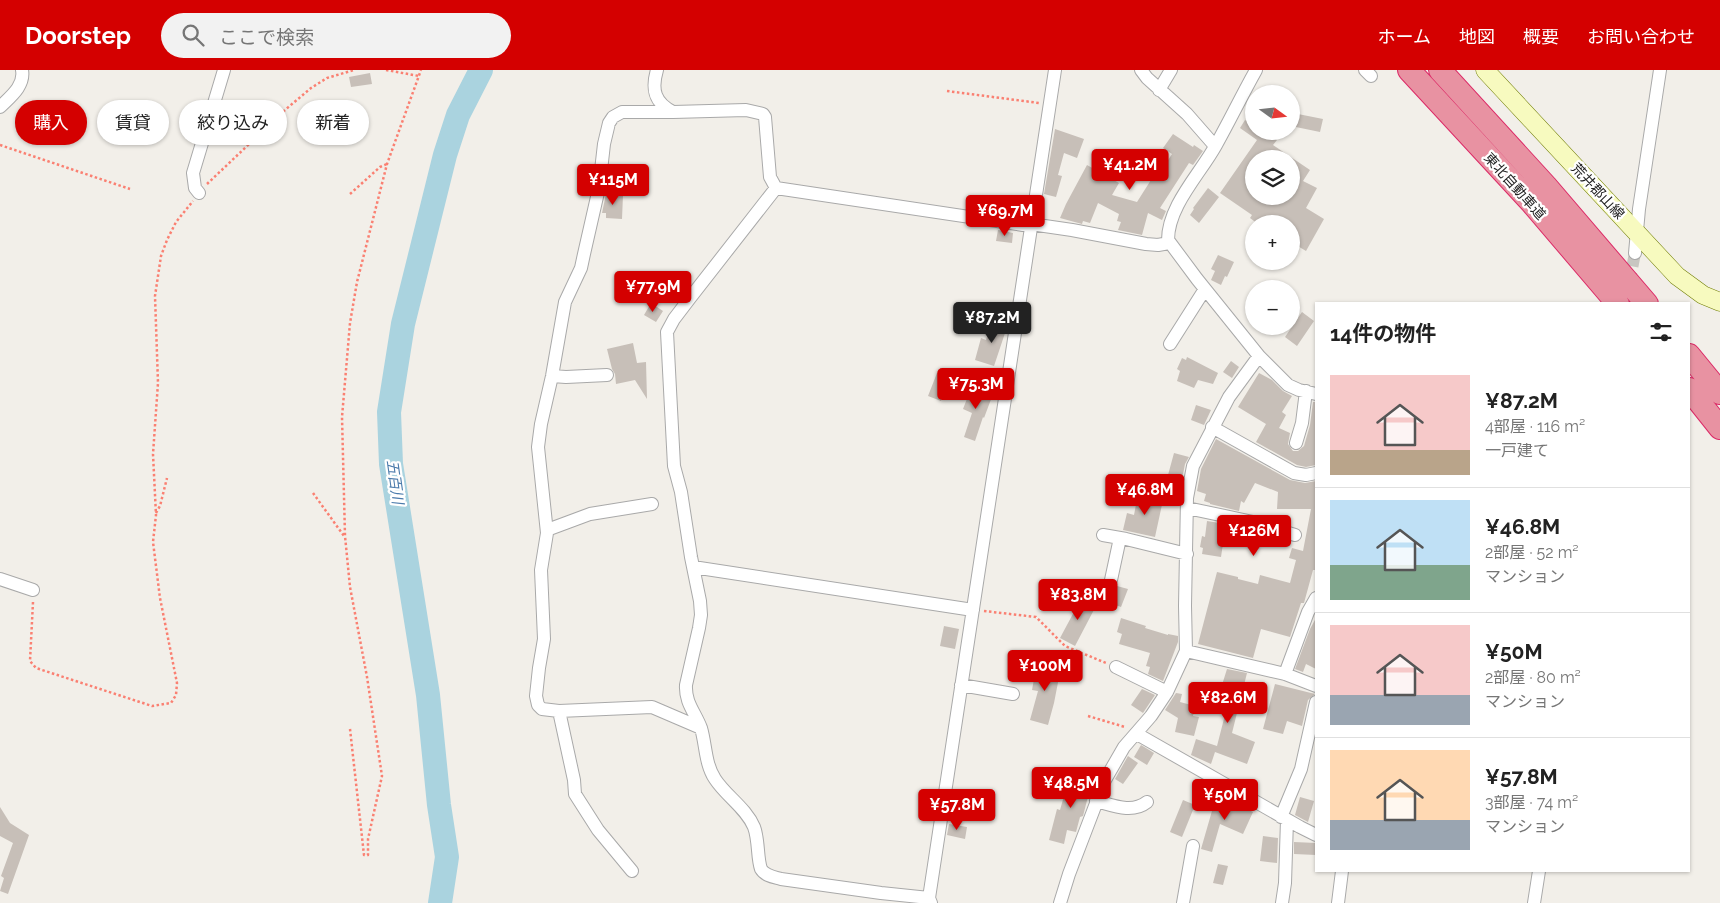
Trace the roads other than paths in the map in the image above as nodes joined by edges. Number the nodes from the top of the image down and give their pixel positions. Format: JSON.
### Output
{"nodes":[{"id":1,"x":22,"y":70,"type":"edge"},
{"id":2,"x":224,"y":70,"type":"edge"},
{"id":3,"x":657,"y":70,"type":"edge"},
{"id":4,"x":1054,"y":70,"type":"edge"},
{"id":5,"x":1141,"y":70,"type":"edge"},
{"id":6,"x":1171,"y":70,"type":"edge"},
{"id":7,"x":1256,"y":70,"type":"edge"},
{"id":8,"x":1409,"y":70,"type":"edge"},
{"id":9,"x":1440,"y":70,"type":"edge"},
{"id":10,"x":1485,"y":70,"type":"edge"},
{"id":11,"x":1660,"y":70,"type":"edge"},
{"id":12,"x":1159,"y":90,"type":"junction"},
{"id":13,"x":0,"y":107,"type":"edge"},
{"id":14,"x":674,"y":112,"type":"junction"},
{"id":15,"x":1215,"y":146,"type":"junction"},
{"id":16,"x":776,"y":188,"type":"junction"},
{"id":17,"x":199,"y":193,"type":"road end"},
{"id":18,"x":1031,"y":224,"type":"junction"},
{"id":19,"x":1637,"y":232,"type":"junction"},
{"id":20,"x":1169,"y":242,"type":"junction"},
{"id":21,"x":1635,"y":253,"type":"tunnel mouth"},
{"id":22,"x":1205,"y":289,"type":"junction"},
{"id":23,"x":1616,"y":302,"type":"edge"},
{"id":24,"x":1645,"y":302,"type":"edge"},
{"id":25,"x":1720,"y":302,"type":"edge"},
{"id":26,"x":1170,"y":344,"type":"dead end"},
{"id":27,"x":1690,"y":355,"type":"edge"},
{"id":28,"x":1259,"y":356,"type":"junction"},
{"id":29,"x":606,"y":375,"type":"dead end"},
{"id":30,"x":552,"y":376,"type":"junction"},
{"id":31,"x":1690,"y":390,"type":"edge"},
{"id":32,"x":1311,"y":393,"type":"edge"},
{"id":33,"x":1720,"y":393,"type":"edge"},
{"id":34,"x":1212,"y":428,"type":"junction"},
{"id":35,"x":1720,"y":428,"type":"edge"},
{"id":36,"x":1296,"y":443,"type":"dead end"},
{"id":37,"x":1315,"y":474,"type":"edge"},
{"id":38,"x":652,"y":504,"type":"dead end"},
{"id":39,"x":1187,"y":508,"type":"junction"},
{"id":40,"x":547,"y":530,"type":"junction"},
{"id":41,"x":1103,"y":535,"type":"dead end"},
{"id":42,"x":1295,"y":535,"type":"dead end"},
{"id":43,"x":1120,"y":538,"type":"junction"},
{"id":44,"x":1187,"y":554,"type":"junction"},
{"id":45,"x":693,"y":567,"type":"junction"},
{"id":46,"x":0,"y":580,"type":"edge"},
{"id":47,"x":1111,"y":580,"type":"dead end"},
{"id":48,"x":33,"y":590,"type":"road end"},
{"id":49,"x":1315,"y":600,"type":"edge"},
{"id":50,"x":973,"y":610,"type":"junction"},
{"id":51,"x":1186,"y":651,"type":"junction"},
{"id":52,"x":1116,"y":668,"type":"road end"},
{"id":53,"x":1285,"y":674,"type":"junction"},
{"id":54,"x":961,"y":685,"type":"junction"},
{"id":55,"x":1315,"y":686,"type":"edge"},
{"id":56,"x":1167,"y":692,"type":"junction"},
{"id":57,"x":1013,"y":694,"type":"dead end"},
{"id":58,"x":1315,"y":706,"type":"edge"},
{"id":59,"x":559,"y":712,"type":"junction"},
{"id":60,"x":701,"y":728,"type":"junction"},
{"id":61,"x":1138,"y":733,"type":"junction"},
{"id":62,"x":1096,"y":801,"type":"junction"},
{"id":63,"x":1147,"y":802,"type":"dead end"},
{"id":64,"x":1284,"y":818,"type":"junction"},
{"id":65,"x":1315,"y":834,"type":"edge"},
{"id":66,"x":1193,"y":846,"type":"dead end"},
{"id":67,"x":632,"y":871,"type":"dead end"},
{"id":68,"x":1342,"y":872,"type":"edge"},
{"id":69,"x":1539,"y":872,"type":"edge"},
{"id":70,"x":930,"y":901,"type":"edge"},
{"id":71,"x":1060,"y":903,"type":"edge"},
{"id":72,"x":1183,"y":903,"type":"edge"},
{"id":73,"x":1282,"y":903,"type":"edge"},
{"id":74,"x":1338,"y":903,"type":"edge"},
{"id":75,"x":1534,"y":903,"type":"edge"}],
"edges":[{"from":1,"to":13,"type":"street"},
{"from":2,"to":17,"type":"street"},
{"from":3,"to":14,"type":"street"},
{"from":4,"to":18,"type":"street"},
{"from":5,"to":12,"type":"street"},
{"from":6,"to":12,"type":"street"},
{"from":7,"to":15,"type":"street"},
{"from":8,"to":23,"type":"highway","name":"東北自動車道"},
{"from":9,"to":24,"type":"highway","name":"東北自動車道"},
{"from":10,"to":19,"type":"main road","name":"荒井郡山線"},
{"from":11,"to":19,"type":"street"},
{"from":12,"to":15,"type":"street"},
{"from":14,"to":16,"type":"street"},
{"from":14,"to":30,"type":"street"},
{"from":15,"to":20,"type":"street"},
{"from":16,"to":18,"type":"street"},
{"from":16,"to":45,"type":"street"},
{"from":18,"to":20,"type":"street"},
{"from":18,"to":50,"type":"street"},
{"from":19,"to":21,"type":"street"},
{"from":19,"to":25,"type":"main road","name":"荒井郡山線"},
{"from":20,"to":22,"type":"street"},
{"from":22,"to":26,"type":"street"},
{"from":22,"to":28,"type":"street"},
{"from":27,"to":33,"type":"highway"},
{"from":28,"to":32,"type":"street"},
{"from":28,"to":34,"type":"street"},
{"from":29,"to":30,"type":"street"},
{"from":30,"to":40,"type":"street"},
{"from":31,"to":35,"type":"highway"},
{"from":32,"to":36,"type":"street"},
{"from":34,"to":37,"type":"street"},
{"from":34,"to":39,"type":"street"},
{"from":38,"to":40,"type":"street"},
{"from":39,"to":42,"type":"street"},
{"from":39,"to":44,"type":"street"},
{"from":40,"to":59,"type":"street"},
{"from":41,"to":43,"type":"street"},
{"from":43,"to":44,"type":"street"},
{"from":43,"to":47,"type":"street"},
{"from":44,"to":51,"type":"street"},
{"from":45,"to":50,"type":"street"},
{"from":45,"to":60,"type":"street"},
{"from":46,"to":48,"type":"street"},
{"from":49,"to":53,"type":"street"},
{"from":50,"to":54,"type":"street"},
{"from":51,"to":53,"type":"street"},
{"from":51,"to":56,"type":"street"},
{"from":52,"to":56,"type":"street"},
{"from":53,"to":55,"type":"street"},
{"from":54,"to":57,"type":"street"},
{"from":54,"to":70,"type":"street"},
{"from":56,"to":61,"type":"street"},
{"from":58,"to":64,"type":"street"},
{"from":59,"to":60,"type":"street"},
{"from":59,"to":67,"type":"street"},
{"from":60,"to":70,"type":"street"},
{"from":61,"to":62,"type":"street"},
{"from":61,"to":64,"type":"street"},
{"from":62,"to":63,"type":"street"},
{"from":62,"to":71,"type":"street"},
{"from":64,"to":65,"type":"street"},
{"from":64,"to":73,"type":"street"},
{"from":66,"to":72,"type":"street"},
{"from":68,"to":74,"type":"street"},
{"from":69,"to":75,"type":"street"}]}
